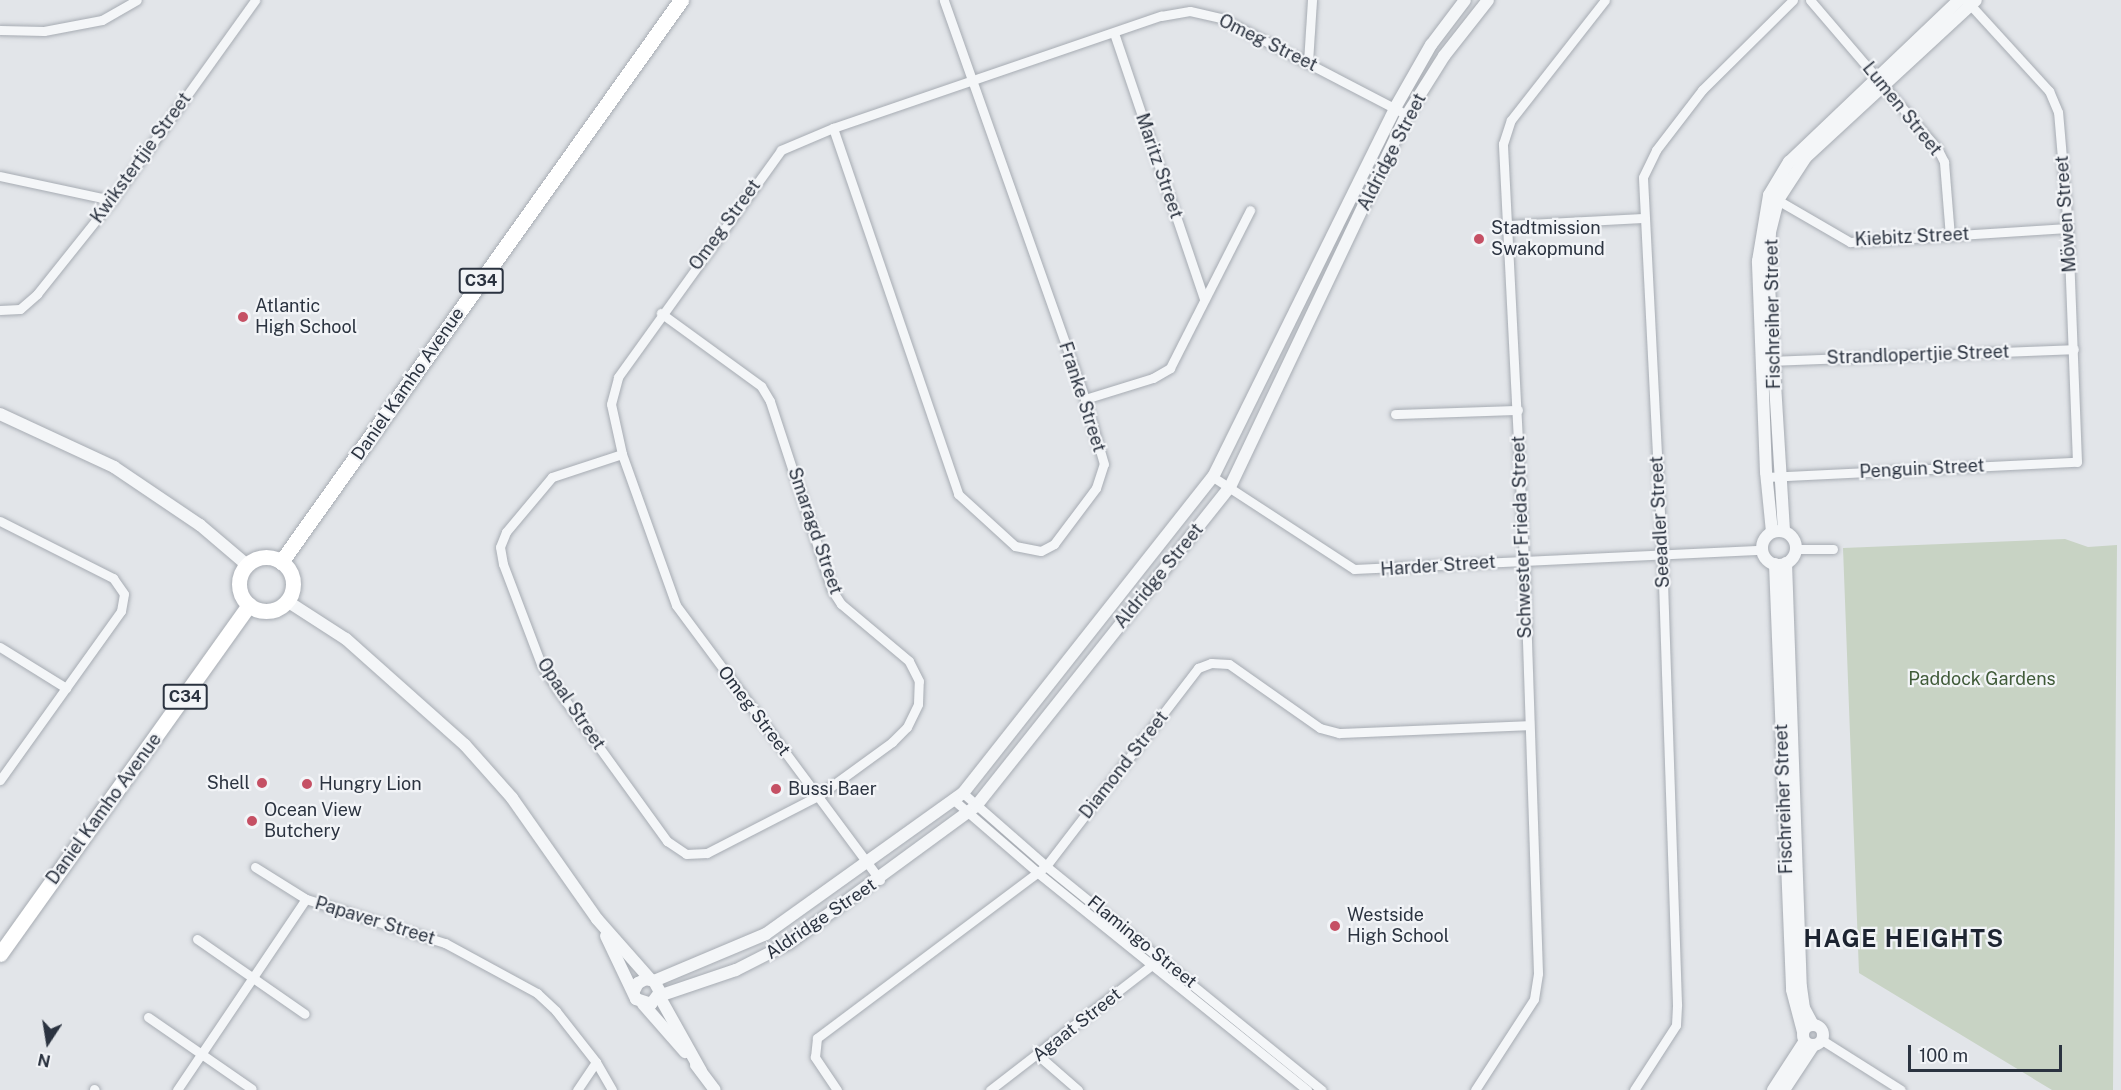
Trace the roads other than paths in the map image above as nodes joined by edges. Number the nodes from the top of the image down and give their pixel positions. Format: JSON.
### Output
{"nodes":[{"id":1,"x":137,"y":0,"type":"edge"},
{"id":2,"x":255,"y":0,"type":"edge"},
{"id":3,"x":681,"y":0,"type":"edge"},
{"id":4,"x":944,"y":0,"type":"edge"},
{"id":5,"x":1312,"y":0,"type":"edge"},
{"id":6,"x":1467,"y":0,"type":"edge"},
{"id":7,"x":1605,"y":0,"type":"edge"},
{"id":8,"x":1793,"y":0,"type":"edge"},
{"id":9,"x":1810,"y":0,"type":"edge"},
{"id":10,"x":1968,"y":1,"type":"edge"},
{"id":11,"x":1484,"y":4,"type":"edge"},
{"id":12,"x":0,"y":30,"type":"edge"},
{"id":13,"x":1114,"y":33,"type":"junction"},
{"id":14,"x":1308,"y":62,"type":"junction"},
{"id":15,"x":1880,"y":80,"type":"junction"},
{"id":16,"x":974,"y":81,"type":"junction"},
{"id":17,"x":1395,"y":108,"type":"junction"},
{"id":18,"x":1407,"y":115,"type":"junction"},
{"id":19,"x":833,"y":128,"type":"junction"},
{"id":20,"x":0,"y":176,"type":"edge"},
{"id":21,"x":1774,"y":198,"type":"junction"},
{"id":22,"x":112,"y":200,"type":"junction"},
{"id":23,"x":1250,"y":210,"type":"dead end"},
{"id":24,"x":1643,"y":218,"type":"junction"},
{"id":25,"x":1509,"y":225,"type":"junction"},
{"id":26,"x":2068,"y":228,"type":"junction"},
{"id":27,"x":1950,"y":236,"type":"junction"},
{"id":28,"x":1204,"y":299,"type":"junction"},
{"id":29,"x":0,"y":310,"type":"edge"},
{"id":30,"x":661,"y":313,"type":"junction"},
{"id":31,"x":2074,"y":349,"type":"junction"},
{"id":32,"x":1768,"y":361,"type":"junction"},
{"id":33,"x":1084,"y":399,"type":"junction"},
{"id":34,"x":1518,"y":410,"type":"junction"},
{"id":35,"x":0,"y":414,"type":"edge"},
{"id":36,"x":1395,"y":414,"type":"dead end"},
{"id":37,"x":622,"y":454,"type":"junction"},
{"id":38,"x":2077,"y":462,"type":"joint"},
{"id":39,"x":1214,"y":477,"type":"junction"},
{"id":40,"x":1772,"y":477,"type":"junction"},
{"id":41,"x":1230,"y":487,"type":"junction"},
{"id":42,"x":0,"y":520,"type":"edge"},
{"id":43,"x":1778,"y":532,"type":"junction"},
{"id":44,"x":1796,"y":549,"type":"junction"},
{"id":45,"x":1833,"y":549,"type":"dead end"},
{"id":46,"x":1762,"y":550,"type":"junction"},
{"id":47,"x":1662,"y":553,"type":"junction"},
{"id":48,"x":1524,"y":560,"type":"junction"},
{"id":49,"x":281,"y":562,"type":"junction"},
{"id":50,"x":1780,"y":564,"type":"junction"},
{"id":51,"x":247,"y":565,"type":"junction"},
{"id":52,"x":287,"y":600,"type":"junction"},
{"id":53,"x":249,"y":605,"type":"junction"},
{"id":54,"x":0,"y":647,"type":"edge"},
{"id":55,"x":66,"y":688,"type":"junction"},
{"id":56,"x":1528,"y":724,"type":"junction"},
{"id":57,"x":0,"y":780,"type":"edge"},
{"id":58,"x":818,"y":796,"type":"junction"},
{"id":59,"x":959,"y":797,"type":"junction"},
{"id":60,"x":972,"y":809,"type":"junction"},
{"id":61,"x":867,"y":864,"type":"junction"},
{"id":62,"x":1046,"y":866,"type":"junction"},
{"id":63,"x":255,"y":867,"type":"dead end"},
{"id":64,"x":1038,"y":873,"type":"junction"},
{"id":65,"x":880,"y":880,"type":"junction"},
{"id":66,"x":306,"y":899,"type":"junction"},
{"id":67,"x":597,"y":919,"type":"junction"},
{"id":68,"x":197,"y":939,"type":"dead end"},
{"id":69,"x":0,"y":954,"type":"edge"},
{"id":70,"x":1158,"y":960,"type":"junction"},
{"id":71,"x":251,"y":979,"type":"junction"},
{"id":72,"x":652,"y":980,"type":"junction"},
{"id":73,"x":634,"y":991,"type":"junction"},
{"id":74,"x":659,"y":996,"type":"junction"},
{"id":75,"x":643,"y":1004,"type":"junction"},
{"id":76,"x":305,"y":1014,"type":"dead end"},
{"id":77,"x":148,"y":1017,"type":"dead end"},
{"id":78,"x":1811,"y":1037,"type":"junction"},
{"id":79,"x":201,"y":1056,"type":"junction"},
{"id":80,"x":1039,"y":1056,"type":"junction"},
{"id":81,"x":596,"y":1062,"type":"junction"},
{"id":82,"x":701,"y":1071,"type":"junction"},
{"id":83,"x":252,"y":1089,"type":"edge"},
{"id":84,"x":177,"y":1090,"type":"edge"},
{"id":85,"x":577,"y":1090,"type":"edge"},
{"id":86,"x":612,"y":1090,"type":"edge"},
{"id":87,"x":715,"y":1090,"type":"edge"},
{"id":88,"x":837,"y":1090,"type":"edge"},
{"id":89,"x":990,"y":1090,"type":"edge"},
{"id":90,"x":1078,"y":1090,"type":"edge"},
{"id":91,"x":1307,"y":1090,"type":"edge"},
{"id":92,"x":1322,"y":1090,"type":"edge"},
{"id":93,"x":1475,"y":1090,"type":"edge"},
{"id":94,"x":1634,"y":1090,"type":"edge"},
{"id":95,"x":1773,"y":1090,"type":"edge"},
{"id":96,"x":1784,"y":1090,"type":"edge"},
{"id":97,"x":1901,"y":1090,"type":"edge"}],
"edges":[{"from":1,"to":12,"type":"street"},
{"from":2,"to":22,"type":"street","name":"Kwikstertjie Street"},
{"from":3,"to":49,"type":"main road","name":"Daniel Kamho Avenue","number":"C34"},
{"from":4,"to":16,"type":"street","name":"Franke Street"},
{"from":5,"to":14,"type":"street"},
{"from":6,"to":11,"type":"street"},
{"from":6,"to":17,"type":"street","name":"Aldridge Street"},
{"from":7,"to":25,"type":"street","name":"Schwester Frieda Street"},
{"from":8,"to":24,"type":"street","name":"Seeadler Street"},
{"from":9,"to":15,"type":"street","name":"Lumen Street"},
{"from":10,"to":15,"type":"street","name":"Fischreiher Street"},
{"from":10,"to":26,"type":"street","name":"Möwen Street"},
{"from":11,"to":18,"type":"street","name":"Aldridge Street"},
{"from":13,"to":14,"type":"street","name":"Omeg Street"},
{"from":13,"to":16,"type":"street","name":"Omeg Street"},
{"from":13,"to":28,"type":"street","name":"Maritz Street"},
{"from":14,"to":17,"type":"street","name":"Omeg Street"},
{"from":15,"to":21,"type":"street","name":"Fischreiher Street"},
{"from":15,"to":27,"type":"street","name":"Lumen Street"},
{"from":16,"to":19,"type":"street","name":"Omeg Street"},
{"from":16,"to":33,"type":"street","name":"Franke Street"},
{"from":17,"to":18,"type":"street","name":"Omeg Street"},
{"from":17,"to":39,"type":"street","name":"Aldridge Street"},
{"from":18,"to":41,"type":"street","name":"Aldridge Street"},
{"from":19,"to":30,"type":"street","name":"Omeg Street"},
{"from":19,"to":33,"type":"street","name":"Franke Street"},
{"from":20,"to":22,"type":"street"},
{"from":21,"to":27,"type":"street","name":"Kiebitz Street"},
{"from":21,"to":32,"type":"street","name":"Fischreiher Street"},
{"from":22,"to":29,"type":"street","name":"Kwikstertjie Street"},
{"from":23,"to":28,"type":"street"},
{"from":24,"to":25,"type":"street"},
{"from":24,"to":47,"type":"street","name":"Seeadler Street"},
{"from":25,"to":34,"type":"street","name":"Schwester Frieda Street"},
{"from":26,"to":27,"type":"street","name":"Kiebitz Street"},
{"from":26,"to":31,"type":"street","name":"Möwen Street"},
{"from":28,"to":33,"type":"street"},
{"from":30,"to":37,"type":"street","name":"Omeg Street"},
{"from":30,"to":58,"type":"street","name":"Smaragd Street"},
{"from":31,"to":32,"type":"street","name":"Strandlopertjie Street"},
{"from":31,"to":38,"type":"street","name":"Möwen Street"},
{"from":32,"to":40,"type":"street","name":"Fischreiher Street"},
{"from":34,"to":36,"type":"street"},
{"from":34,"to":48,"type":"street","name":"Schwester Frieda Street"},
{"from":35,"to":51,"type":"street"},
{"from":37,"to":58,"type":"street","name":"Omeg Street"},
{"from":37,"to":58,"type":"street","name":"Opaal Street"},
{"from":38,"to":40,"type":"street","name":"Penguin Street"},
{"from":39,"to":41,"type":"street","name":"Harder Street"},
{"from":39,"to":59,"type":"street","name":"Aldridge Street"},
{"from":40,"to":43,"type":"street","name":"Fischreiher Street"},
{"from":41,"to":48,"type":"street","name":"Harder Street"},
{"from":41,"to":60,"type":"street","name":"Aldridge Street"},
{"from":42,"to":55,"type":"street"},
{"from":43,"to":44,"type":"street"},
{"from":43,"to":46,"type":"street"},
{"from":44,"to":45,"type":"street"},
{"from":44,"to":50,"type":"street"},
{"from":46,"to":47,"type":"street","name":"Harder Street"},
{"from":46,"to":50,"type":"street"},
{"from":47,"to":48,"type":"street","name":"Harder Street"},
{"from":47,"to":94,"type":"street","name":"Seeadler Street"},
{"from":48,"to":56,"type":"street","name":"Schwester Frieda Street"},
{"from":49,"to":51,"type":"main road"},
{"from":49,"to":52,"type":"main road"},
{"from":50,"to":78,"type":"street","name":"Fischreiher Street"},
{"from":51,"to":53,"type":"main road"},
{"from":52,"to":53,"type":"main road"},
{"from":52,"to":67,"type":"street"},
{"from":53,"to":69,"type":"main road","name":"Daniel Kamho Avenue","number":"C34"},
{"from":54,"to":55,"type":"street"},
{"from":55,"to":57,"type":"street"},
{"from":56,"to":62,"type":"street","name":"Diamond Street"},
{"from":56,"to":93,"type":"street","name":"Schwester Frieda Street"},
{"from":58,"to":61,"type":"street","name":"Omeg Street"},
{"from":59,"to":60,"type":"street","name":"Flamingo Street"},
{"from":59,"to":61,"type":"street","name":"Aldridge Street"},
{"from":60,"to":62,"type":"street","name":"Flamingo Street"},
{"from":60,"to":64,"type":"street","name":"Flamingo Street"},
{"from":60,"to":65,"type":"street","name":"Aldridge Street"},
{"from":61,"to":65,"type":"street","name":"Omeg Street"},
{"from":61,"to":72,"type":"street","name":"Aldridge Street"},
{"from":62,"to":64,"type":"street","name":"Diamond Street"},
{"from":62,"to":70,"type":"street","name":"Flamingo Street"},
{"from":63,"to":66,"type":"street"},
{"from":64,"to":70,"type":"street","name":"Flamingo Street"},
{"from":64,"to":88,"type":"street","name":"Diamond Street"},
{"from":65,"to":74,"type":"street","name":"Aldridge Street"},
{"from":66,"to":71,"type":"street","name":"Papaver Street"},
{"from":66,"to":81,"type":"street","name":"Papaver Street"},
{"from":67,"to":72,"type":"street"},
{"from":67,"to":73,"type":"street"},
{"from":68,"to":71,"type":"street"},
{"from":70,"to":80,"type":"street","name":"Agaat Street"},
{"from":70,"to":91,"type":"street","name":"Flamingo Street"},
{"from":70,"to":92,"type":"street","name":"Flamingo Street"},
{"from":71,"to":76,"type":"street"},
{"from":71,"to":79,"type":"street","name":"Papaver Street"},
{"from":72,"to":73,"type":"street"},
{"from":72,"to":74,"type":"street"},
{"from":73,"to":75,"type":"street"},
{"from":74,"to":75,"type":"street"},
{"from":74,"to":82,"type":"street"},
{"from":75,"to":82,"type":"street"},
{"from":77,"to":79,"type":"street"},
{"from":78,"to":95,"type":"street"},
{"from":78,"to":96,"type":"street"},
{"from":78,"to":97,"type":"street"},
{"from":79,"to":83,"type":"street"},
{"from":79,"to":84,"type":"street","name":"Papaver Street"},
{"from":80,"to":89,"type":"street","name":"Agaat Street"},
{"from":80,"to":90,"type":"street"},
{"from":81,"to":85,"type":"street"},
{"from":81,"to":86,"type":"street","name":"Papaver Street"},
{"from":82,"to":87,"type":"street"}]}
